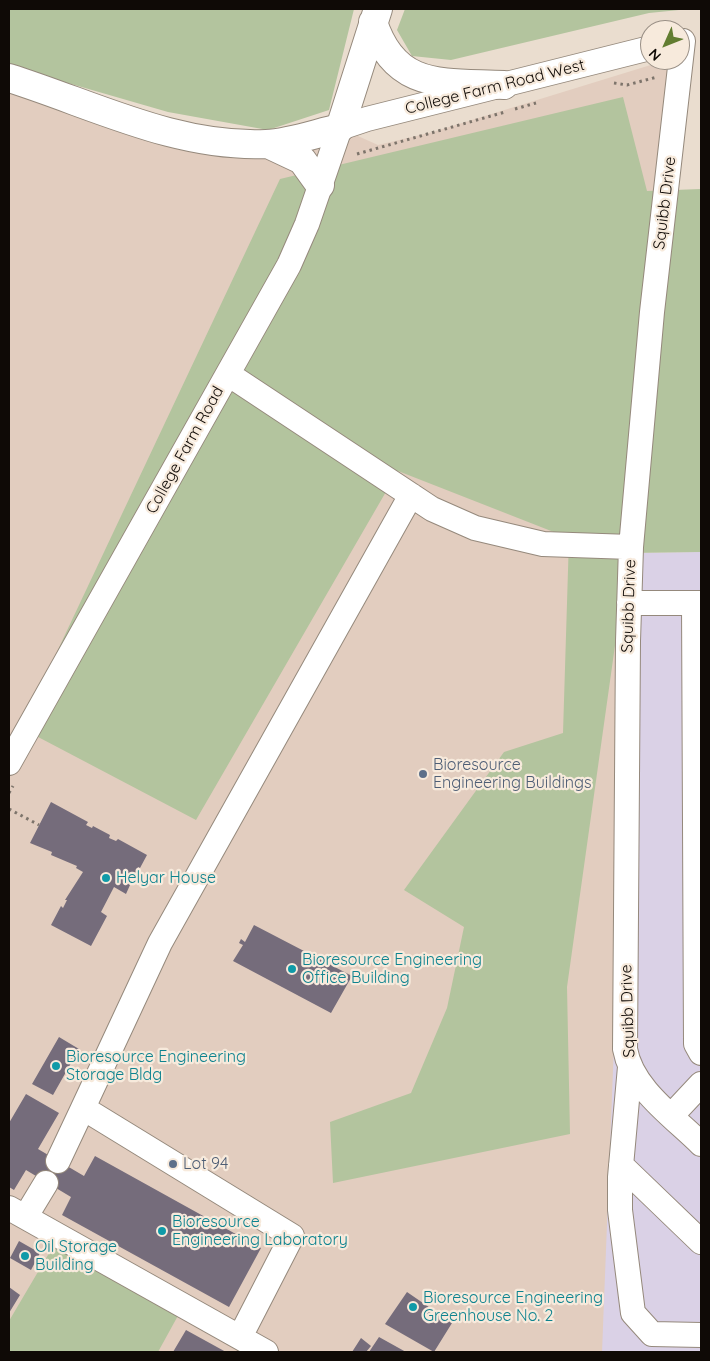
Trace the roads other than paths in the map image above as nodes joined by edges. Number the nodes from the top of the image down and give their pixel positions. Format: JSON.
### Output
{"nodes":[{"id":1,"x":376,"y":15,"type":"edge"},
{"id":2,"x":640,"y":51,"type":"edge"},
{"id":3,"x":680,"y":70,"type":"edge"},
{"id":4,"x":9,"y":78,"type":"edge"},
{"id":5,"x":504,"y":85,"type":"junction"},
{"id":6,"x":340,"y":128,"type":"junction"},
{"id":7,"x":268,"y":144,"type":"junction"},
{"id":8,"x":320,"y":185,"type":"junction"},
{"id":9,"x":228,"y":374,"type":"junction"},
{"id":10,"x":411,"y":495,"type":"junction"},
{"id":11,"x":631,"y":547,"type":"junction"},
{"id":12,"x":629,"y":602,"type":"junction"},
{"id":13,"x":698,"y":603,"type":"edge"},
{"id":14,"x":11,"y":774,"type":"edge"},
{"id":15,"x":701,"y":1053,"type":"edge"},
{"id":16,"x":630,"y":1067,"type":"junction"},
{"id":17,"x":701,"y":1084,"type":"edge"},
{"id":18,"x":84,"y":1108,"type":"junction"},
{"id":19,"x":672,"y":1115,"type":"junction"},
{"id":20,"x":701,"y":1144,"type":"edge"},
{"id":21,"x":58,"y":1161,"type":"dead end"},
{"id":22,"x":621,"y":1165,"type":"junction"},
{"id":23,"x":46,"y":1183,"type":"dead end"},
{"id":24,"x":17,"y":1212,"type":"edge"},
{"id":25,"x":701,"y":1242,"type":"edge"},
{"id":26,"x":701,"y":1335,"type":"edge"},
{"id":27,"x":240,"y":1338,"type":"junction"},
{"id":28,"x":266,"y":1352,"type":"edge"}],
"edges":[{"from":1,"to":5,"type":"highway"},
{"from":1,"to":6,"type":"highway"},
{"from":2,"to":5,"type":"street","name":"College Farm Road West"},
{"from":3,"to":11,"type":"street","name":"Squibb Drive"},
{"from":4,"to":7,"type":"highway"},
{"from":5,"to":6,"type":"street","name":"College Farm Road West"},
{"from":6,"to":7,"type":"highway"},
{"from":6,"to":8,"type":"street","name":"College Farm Road"},
{"from":7,"to":8,"type":"highway"},
{"from":8,"to":9,"type":"street","name":"College Farm Road"},
{"from":9,"to":10,"type":"street"},
{"from":9,"to":14,"type":"street","name":"College Farm Road"},
{"from":10,"to":11,"type":"street"},
{"from":10,"to":18,"type":"street"},
{"from":11,"to":12,"type":"street","name":"Squibb Drive"},
{"from":12,"to":13,"type":"street"},
{"from":12,"to":16,"type":"street","name":"Squibb Drive"},
{"from":13,"to":15,"type":"street"},
{"from":16,"to":19,"type":"street","name":"Squibb Drive"},
{"from":16,"to":22,"type":"street"},
{"from":17,"to":19,"type":"street"},
{"from":18,"to":21,"type":"street"},
{"from":18,"to":27,"type":"street"},
{"from":19,"to":20,"type":"street","name":"Squibb Drive"},
{"from":22,"to":25,"type":"street"},
{"from":22,"to":26,"type":"street"},
{"from":23,"to":24,"type":"street"},
{"from":24,"to":27,"type":"street"},
{"from":27,"to":28,"type":"street"}]}
